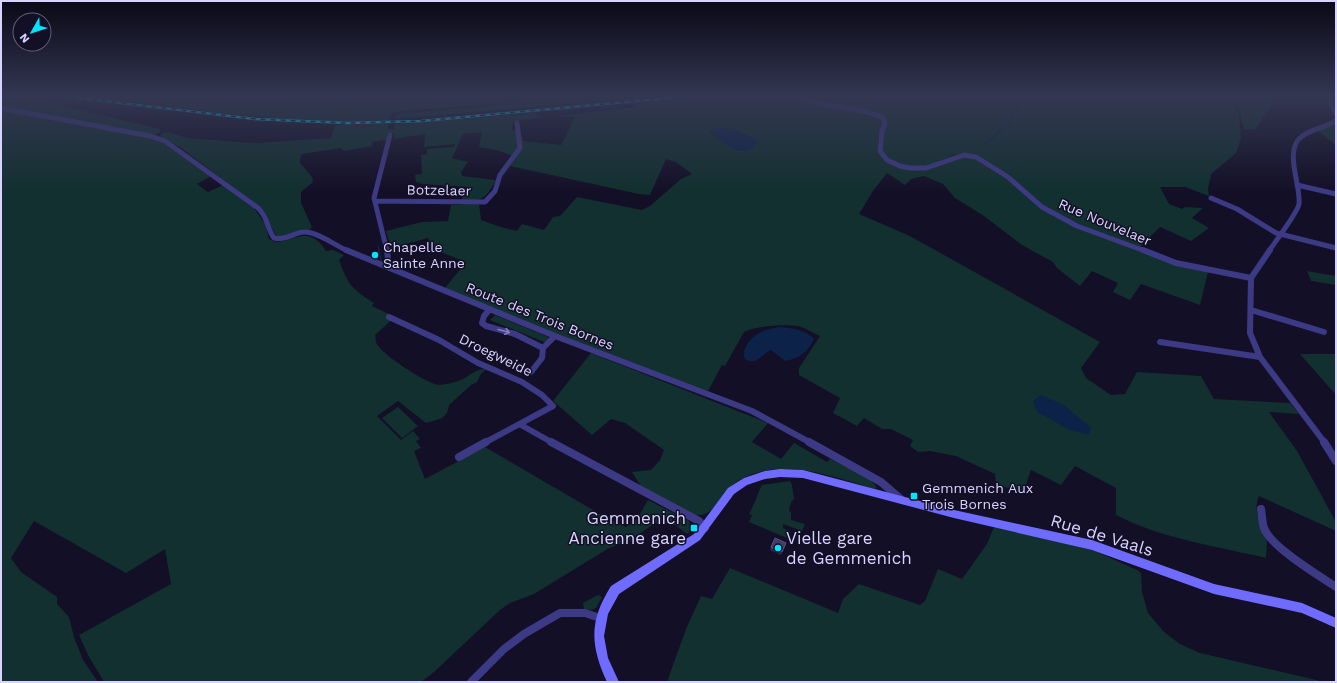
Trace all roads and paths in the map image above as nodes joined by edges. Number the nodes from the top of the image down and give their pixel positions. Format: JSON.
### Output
{"nodes":[{"id":1,"x":107,"y":128,"type":"edge"},
{"id":2,"x":518,"y":128,"type":"edge"},
{"id":3,"x":883,"y":128,"type":"edge"},
{"id":4,"x":1321,"y":128,"type":"edge"},
{"id":5,"x":390,"y":135,"type":"dead end"},
{"id":6,"x":1297,"y":186,"type":"junction"},
{"id":7,"x":1336,"y":194,"type":"edge"},
{"id":8,"x":1210,"y":198,"type":"dead end"},
{"id":9,"x":374,"y":201,"type":"junction"},
{"id":10,"x":1280,"y":235,"type":"junction"},
{"id":11,"x":1336,"y":248,"type":"edge"},
{"id":12,"x":389,"y":268,"type":"junction"},
{"id":13,"x":1251,"y":278,"type":"junction"},
{"id":14,"x":490,"y":309,"type":"junction"},
{"id":15,"x":1251,"y":310,"type":"junction"},
{"id":16,"x":389,"y":317,"type":"dead end"},
{"id":17,"x":1324,"y":332,"type":"dead end"},
{"id":18,"x":555,"y":336,"type":"junction"},
{"id":19,"x":1160,"y":342,"type":"dead end"},
{"id":20,"x":543,"y":348,"type":"junction"},
{"id":21,"x":1260,"y":357,"type":"junction"},
{"id":22,"x":531,"y":372,"type":"dead end"},
{"id":23,"x":521,"y":425,"type":"junction"},
{"id":24,"x":459,"y":457,"type":"dead end"},
{"id":25,"x":1336,"y":460,"type":"edge"},
{"id":26,"x":902,"y":501,"type":"junction"},
{"id":27,"x":1261,"y":509,"type":"dead end"},
{"id":28,"x":705,"y":528,"type":"junction"},
{"id":29,"x":1336,"y":587,"type":"edge"},
{"id":30,"x":600,"y":618,"type":"junction"},
{"id":31,"x":1336,"y":623,"type":"edge"},
{"id":32,"x":471,"y":682,"type":"edge"},
{"id":33,"x":613,"y":682,"type":"edge"}],
"edges":[{"from":1,"to":12,"type":"street","name":"Route des Trois Bornes"},
{"from":2,"to":9,"type":"street","name":"Botzelaer"},
{"from":3,"to":13,"type":"street","name":"Rue Nouvelaer"},
{"from":4,"to":6,"type":"street"},
{"from":5,"to":9,"type":"street"},
{"from":6,"to":7,"type":"street"},
{"from":6,"to":10,"type":"street"},
{"from":8,"to":10,"type":"street"},
{"from":9,"to":12,"type":"street"},
{"from":10,"to":11,"type":"street"},
{"from":10,"to":13,"type":"street"},
{"from":12,"to":14,"type":"street","name":"Route des Trois Bornes"},
{"from":13,"to":15,"type":"street"},
{"from":14,"to":18,"type":"street","name":"Route des Trois Bornes"},
{"from":14,"to":20,"type":"street","one_way":true},
{"from":15,"to":17,"type":"street"},
{"from":15,"to":21,"type":"street"},
{"from":16,"to":23,"type":"street","name":"Droegweide"},
{"from":18,"to":20,"type":"street"},
{"from":18,"to":26,"type":"street","name":"Route des Trois Bornes"},
{"from":19,"to":21,"type":"street"},
{"from":20,"to":22,"type":"street"},
{"from":21,"to":25,"type":"street"},
{"from":23,"to":24,"type":"street","name":"Droegweide"},
{"from":23,"to":28,"type":"street"},
{"from":26,"to":28,"type":"main road","name":"Rue de Vaals"},
{"from":26,"to":31,"type":"main road","name":"Rue de Vaals"},
{"from":27,"to":29,"type":"street"},
{"from":28,"to":30,"type":"main road","name":"Rue de Vaals"},
{"from":30,"to":32,"type":"street"},
{"from":30,"to":33,"type":"main road","name":"Rue de Vaals"}]}
